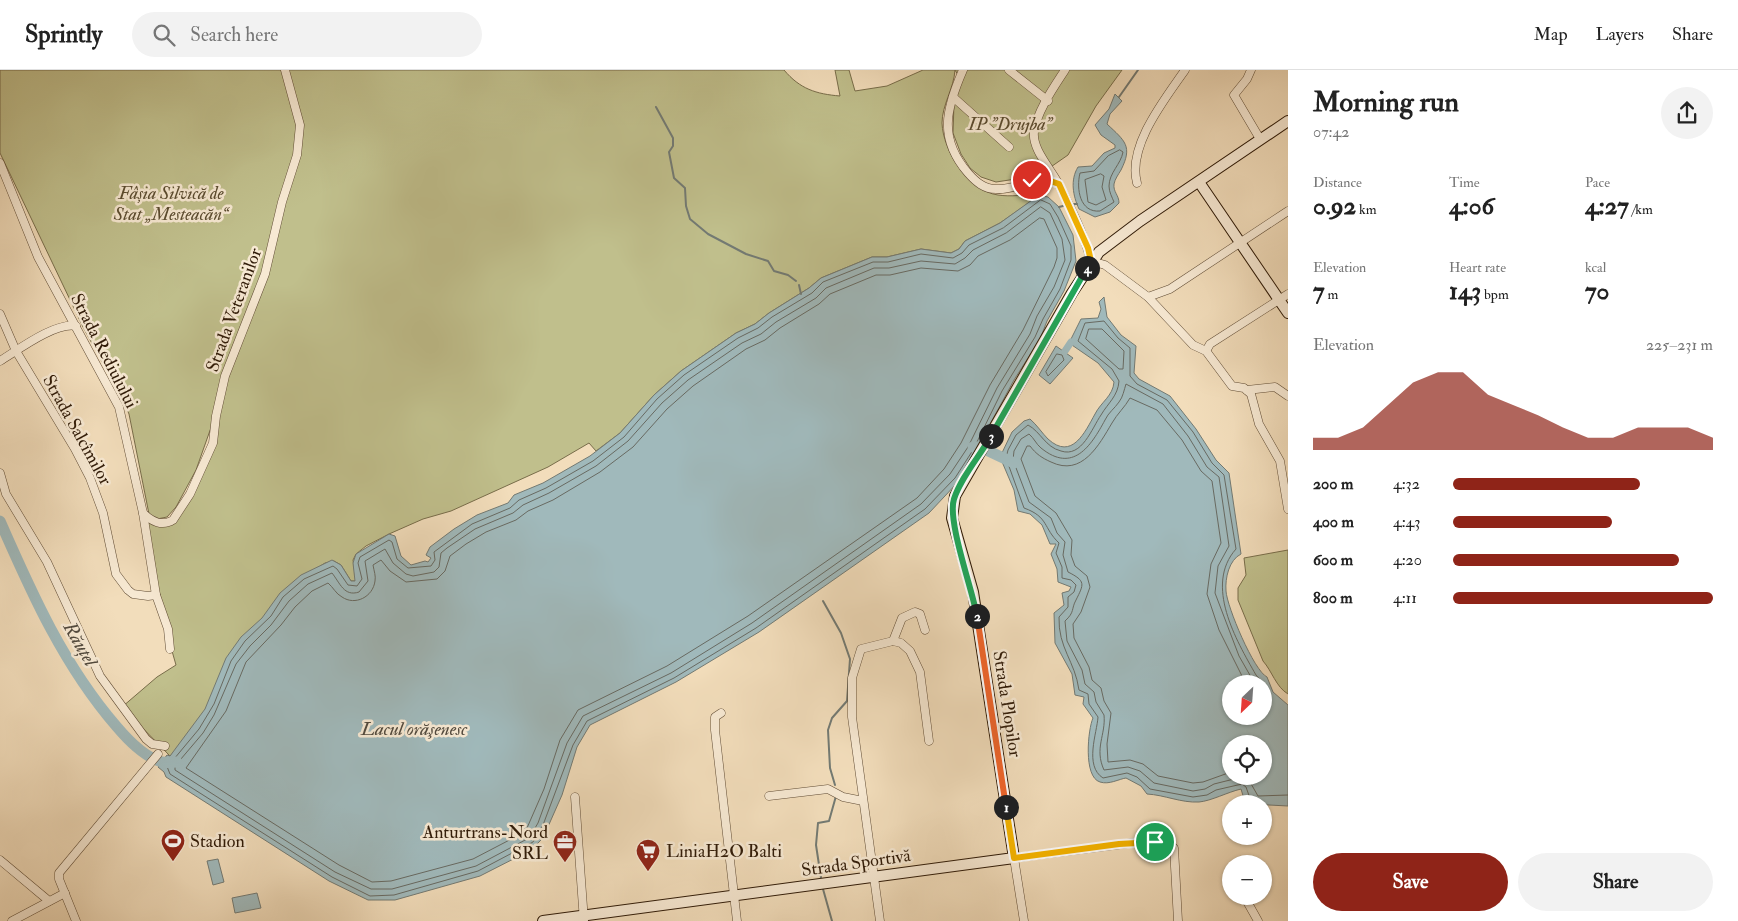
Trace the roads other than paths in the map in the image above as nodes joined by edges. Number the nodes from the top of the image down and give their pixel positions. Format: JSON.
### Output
{"nodes":[{"id":1,"x":284,"y":70,"type":"edge"},
{"id":2,"x":963,"y":70,"type":"edge"},
{"id":3,"x":1009,"y":70,"type":"edge"},
{"id":4,"x":1065,"y":70,"type":"edge"},
{"id":5,"x":1185,"y":70,"type":"edge"},
{"id":6,"x":1251,"y":70,"type":"edge"},
{"id":7,"x":953,"y":97,"type":"junction"},
{"id":8,"x":1048,"y":101,"type":"junction"},
{"id":9,"x":1288,"y":121,"type":"edge"},
{"id":10,"x":1260,"y":139,"type":"junction"},
{"id":11,"x":1009,"y":148,"type":"dead end"},
{"id":12,"x":0,"y":163,"type":"edge"},
{"id":13,"x":1199,"y":182,"type":"junction"},
{"id":14,"x":1137,"y":183,"type":"dead end"},
{"id":15,"x":1059,"y":184,"type":"junction"},
{"id":16,"x":1288,"y":211,"type":"edge"},
{"id":17,"x":1240,"y":243,"type":"junction"},
{"id":18,"x":1091,"y":261,"type":"junction"},
{"id":19,"x":1148,"y":297,"type":"junction"},
{"id":20,"x":1284,"y":297,"type":"edge"},
{"id":21,"x":1288,"y":313,"type":"edge"},
{"id":22,"x":0,"y":314,"type":"edge"},
{"id":23,"x":76,"y":326,"type":"junction"},
{"id":24,"x":16,"y":351,"type":"junction"},
{"id":25,"x":1206,"y":351,"type":"junction"},
{"id":26,"x":0,"y":361,"type":"edge"},
{"id":27,"x":1247,"y":390,"type":"junction"},
{"id":28,"x":1288,"y":396,"type":"edge"},
{"id":29,"x":0,"y":473,"type":"edge"},
{"id":30,"x":1288,"y":509,"type":"edge"},
{"id":31,"x":143,"y":513,"type":"junction"},
{"id":32,"x":156,"y":595,"type":"junction"},
{"id":33,"x":925,"y":630,"type":"dead end"},
{"id":34,"x":893,"y":642,"type":"junction"},
{"id":35,"x":170,"y":649,"type":"dead end"},
{"id":36,"x":721,"y":713,"type":"dead end"},
{"id":37,"x":928,"y":741,"type":"dead end"},
{"id":38,"x":165,"y":746,"type":"dead end"},
{"id":39,"x":158,"y":754,"type":"dead end"},
{"id":40,"x":769,"y":796,"type":"dead end"},
{"id":41,"x":575,"y":797,"type":"dead end"},
{"id":42,"x":863,"y":801,"type":"junction"},
{"id":43,"x":1014,"y":858,"type":"junction"},
{"id":44,"x":0,"y":860,"type":"edge"},
{"id":45,"x":874,"y":877,"type":"junction"},
{"id":46,"x":65,"y":892,"type":"junction"},
{"id":47,"x":733,"y":896,"type":"junction"},
{"id":48,"x":49,"y":901,"type":"junction"},
{"id":49,"x":1249,"y":905,"type":"edge"},
{"id":50,"x":584,"y":918,"type":"edge"},
{"id":51,"x":12,"y":921,"type":"edge"},
{"id":52,"x":76,"y":921,"type":"edge"},
{"id":53,"x":543,"y":921,"type":"edge"},
{"id":54,"x":737,"y":921,"type":"edge"},
{"id":55,"x":880,"y":921,"type":"edge"},
{"id":56,"x":1024,"y":921,"type":"edge"},
{"id":57,"x":1178,"y":921,"type":"edge"},
{"id":58,"x":1258,"y":921,"type":"edge"}],
"edges":[{"from":1,"to":31,"type":"street","name":"Strada Veteranilor"},
{"from":2,"to":7,"type":"street"},
{"from":3,"to":8,"type":"street"},
{"from":4,"to":8,"type":"street"},
{"from":5,"to":14,"type":"street"},
{"from":6,"to":10,"type":"street"},
{"from":7,"to":11,"type":"street"},
{"from":7,"to":15,"type":"street"},
{"from":8,"to":15,"type":"street"},
{"from":9,"to":10,"type":"street","name":"Strada Plopilor"},
{"from":10,"to":13,"type":"street","name":"Strada Plopilor"},
{"from":12,"to":23,"type":"street","name":"Strada Rediulului"},
{"from":13,"to":17,"type":"street"},
{"from":13,"to":18,"type":"street","name":"Strada Plopilor"},
{"from":15,"to":18,"type":"street"},
{"from":16,"to":17,"type":"street"},
{"from":17,"to":19,"type":"street"},
{"from":17,"to":20,"type":"street"},
{"from":18,"to":19,"type":"street"},
{"from":18,"to":43,"type":"street","name":"Strada Plopilor"},
{"from":19,"to":25,"type":"street"},
{"from":20,"to":21,"type":"street"},
{"from":20,"to":25,"type":"street"},
{"from":22,"to":24,"type":"street","name":"Strada Salcîmilor"},
{"from":23,"to":24,"type":"street"},
{"from":23,"to":31,"type":"street","name":"Strada Rediulului"},
{"from":24,"to":26,"type":"street"},
{"from":24,"to":32,"type":"street","name":"Strada Salcîmilor"},
{"from":25,"to":27,"type":"street"},
{"from":27,"to":28,"type":"street"},
{"from":27,"to":30,"type":"street"},
{"from":29,"to":38,"type":"street"},
{"from":31,"to":32,"type":"street","name":"Strada Rediulului"},
{"from":32,"to":35,"type":"street","name":"Strada Rediulului"},
{"from":33,"to":34,"type":"street"},
{"from":34,"to":37,"type":"street"},
{"from":34,"to":42,"type":"street"},
{"from":36,"to":47,"type":"street"},
{"from":39,"to":46,"type":"street"},
{"from":40,"to":42,"type":"street"},
{"from":41,"to":50,"type":"street"},
{"from":42,"to":45,"type":"street"},
{"from":43,"to":45,"type":"street","name":"Strada Sportivă"},
{"from":43,"to":56,"type":"street","name":"Strada Plopilor"},
{"from":43,"to":57,"type":"street","name":"Strada Sportivă"},
{"from":44,"to":48,"type":"street"},
{"from":45,"to":47,"type":"street","name":"Strada Sportivă"},
{"from":45,"to":55,"type":"street"},
{"from":46,"to":48,"type":"street"},
{"from":46,"to":52,"type":"street"},
{"from":47,"to":50,"type":"street","name":"Strada Sportivă"},
{"from":47,"to":54,"type":"street"},
{"from":48,"to":51,"type":"street"},
{"from":49,"to":58,"type":"street"},
{"from":50,"to":53,"type":"street","name":"Strada Sportivă"}]}
